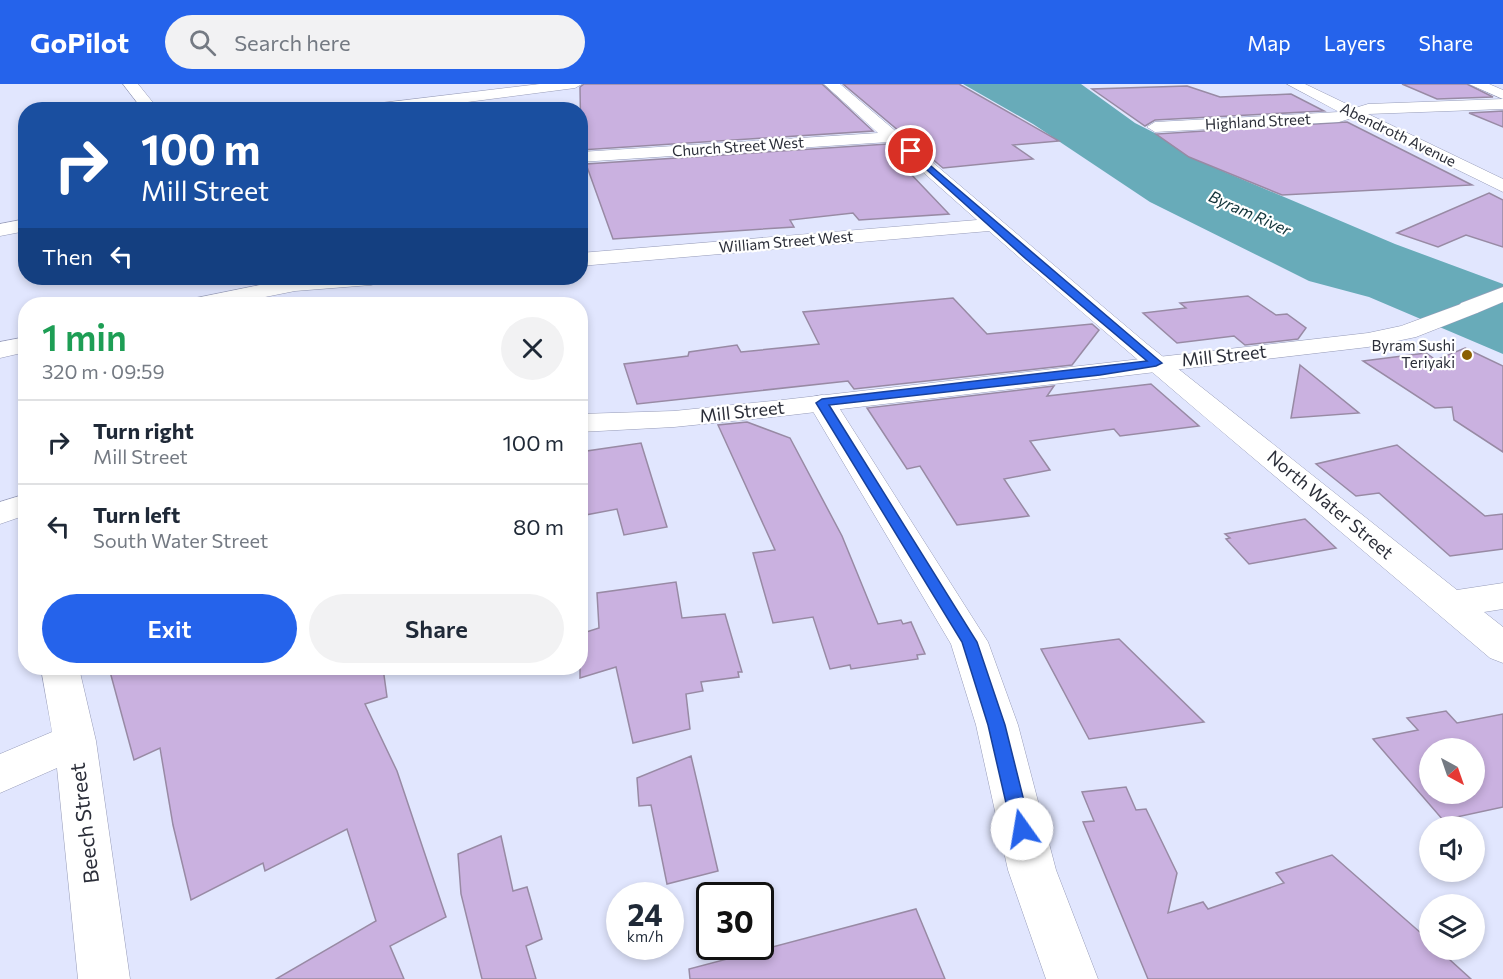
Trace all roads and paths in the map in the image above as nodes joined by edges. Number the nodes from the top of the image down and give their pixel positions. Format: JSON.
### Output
{"nodes":[{"id":1,"x":130,"y":84,"type":"edge"},
{"id":2,"x":576,"y":84,"type":"edge"},
{"id":3,"x":831,"y":84,"type":"edge"},
{"id":4,"x":1294,"y":84,"type":"edge"},
{"id":5,"x":1476,"y":84,"type":"edge"},
{"id":6,"x":1503,"y":95,"type":"edge"},
{"id":7,"x":145,"y":102,"type":"edge"},
{"id":8,"x":393,"y":102,"type":"edge"},
{"id":9,"x":1503,"y":104,"type":"edge"},
{"id":10,"x":1353,"y":113,"type":"junction"},
{"id":11,"x":1155,"y":127,"type":"dead end"},
{"id":12,"x":895,"y":137,"type":"junction"},
{"id":13,"x":588,"y":156,"type":"edge"},
{"id":14,"x":1503,"y":186,"type":"edge"},
{"id":15,"x":992,"y":225,"type":"junction"},
{"id":16,"x":18,"y":227,"type":"edge"},
{"id":17,"x":0,"y":230,"type":"edge"},
{"id":18,"x":588,"y":259,"type":"edge"},
{"id":19,"x":290,"y":285,"type":"edge"},
{"id":20,"x":251,"y":292,"type":"edge"},
{"id":21,"x":1503,"y":294,"type":"edge"},
{"id":22,"x":229,"y":297,"type":"edge"},
{"id":23,"x":18,"y":346,"type":"edge"},
{"id":24,"x":0,"y":350,"type":"edge"},
{"id":25,"x":1156,"y":363,"type":"junction"},
{"id":26,"x":822,"y":403,"type":"junction"},
{"id":27,"x":588,"y":423,"type":"edge"},
{"id":28,"x":18,"y":507,"type":"edge"},
{"id":29,"x":0,"y":513,"type":"edge"},
{"id":30,"x":1503,"y":596,"type":"edge"},
{"id":31,"x":1450,"y":604,"type":"junction"},
{"id":32,"x":1503,"y":648,"type":"edge"},
{"id":33,"x":61,"y":675,"type":"edge"},
{"id":34,"x":75,"y":741,"type":"junction"},
{"id":35,"x":0,"y":774,"type":"edge"},
{"id":36,"x":104,"y":979,"type":"edge"},
{"id":37,"x":1072,"y":979,"type":"edge"}],
"edges":[{"from":1,"to":7,"type":"street"},
{"from":2,"to":8,"type":"street"},
{"from":3,"to":12,"type":"street","name":"North Water Street"},
{"from":4,"to":10,"type":"street","name":"Abendroth Avenue"},
{"from":5,"to":6,"type":"street"},
{"from":9,"to":10,"type":"street","name":"Highland Street"},
{"from":10,"to":11,"type":"street","name":"Highland Street"},
{"from":10,"to":14,"type":"street","name":"Abendroth Avenue"},
{"from":12,"to":13,"type":"street","name":"Church Street West"},
{"from":12,"to":15,"type":"street","name":"North Water Street"},
{"from":15,"to":18,"type":"street","name":"William Street West"},
{"from":15,"to":25,"type":"street","name":"North Water Street"},
{"from":16,"to":17,"type":"street"},
{"from":19,"to":20,"type":"street"},
{"from":20,"to":22,"type":"street"},
{"from":21,"to":25,"type":"street","name":"Mill Street"},
{"from":23,"to":24,"type":"street"},
{"from":25,"to":26,"type":"street","name":"Mill Street"},
{"from":25,"to":31,"type":"street","name":"North Water Street"},
{"from":26,"to":27,"type":"street","name":"Mill Street"},
{"from":26,"to":37,"type":"street"},
{"from":28,"to":29,"type":"street"},
{"from":30,"to":31,"type":"street"},
{"from":31,"to":32,"type":"street","name":"North Water Street"},
{"from":33,"to":34,"type":"street","name":"Beech Street"},
{"from":34,"to":35,"type":"street"},
{"from":34,"to":36,"type":"street","name":"Beech Street"}]}
